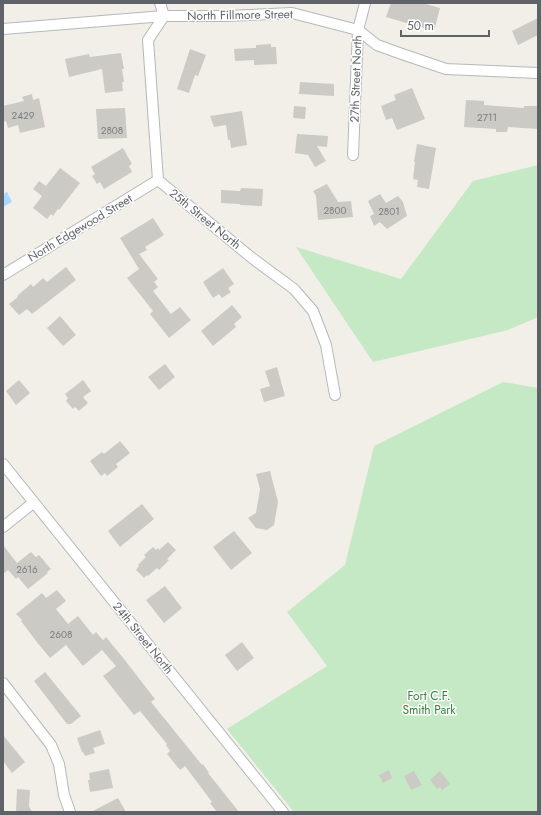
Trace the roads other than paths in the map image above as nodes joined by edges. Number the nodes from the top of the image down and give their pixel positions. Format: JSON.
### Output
{"nodes":[{"id":1,"x":160,"y":3,"type":"edge"},
{"id":2,"x":365,"y":3,"type":"edge"},
{"id":3,"x":164,"y":16,"type":"junction"},
{"id":4,"x":3,"y":29,"type":"edge"},
{"id":5,"x":358,"y":30,"type":"junction"},
{"id":6,"x":538,"y":73,"type":"edge"},
{"id":7,"x":354,"y":155,"type":"dead end"},
{"id":8,"x":158,"y":180,"type":"junction"},
{"id":9,"x":3,"y":275,"type":"edge"},
{"id":10,"x":336,"y":396,"type":"dead end"},
{"id":11,"x":3,"y":464,"type":"edge"},
{"id":12,"x":33,"y":503,"type":"junction"},
{"id":13,"x":3,"y":527,"type":"edge"},
{"id":14,"x":3,"y":682,"type":"edge"},
{"id":15,"x":70,"y":812,"type":"edge"},
{"id":16,"x":282,"y":812,"type":"edge"}],
"edges":[{"from":1,"to":3,"type":"street"},
{"from":2,"to":5,"type":"street","name":"27th Street North"},
{"from":3,"to":4,"type":"street","name":"North Fillmore Street"},
{"from":3,"to":5,"type":"street","name":"North Fillmore Street"},
{"from":3,"to":8,"type":"street","name":"25th Street North"},
{"from":5,"to":6,"type":"street","name":"North Fillmore Street"},
{"from":5,"to":7,"type":"street","name":"27th Street North"},
{"from":8,"to":9,"type":"street","name":"North Edgewood Street"},
{"from":8,"to":10,"type":"street","name":"25th Street North"},
{"from":11,"to":12,"type":"street","name":"24th Street North"},
{"from":12,"to":13,"type":"street"},
{"from":12,"to":16,"type":"street","name":"24th Street North"},
{"from":14,"to":15,"type":"street"}]}
